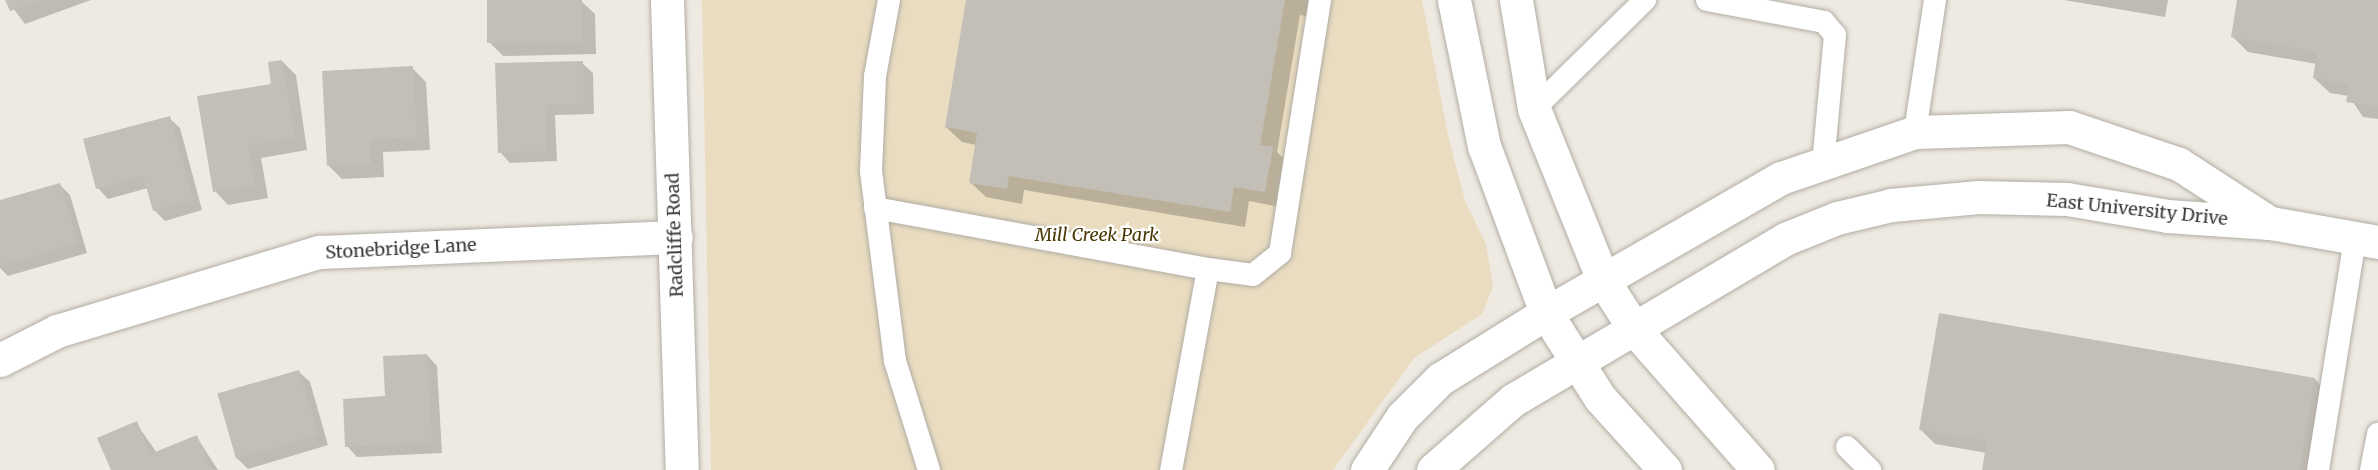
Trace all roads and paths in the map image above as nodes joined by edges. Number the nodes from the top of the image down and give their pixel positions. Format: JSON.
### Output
{"nodes":[{"id":1,"x":667,"y":0,"type":"edge"},
{"id":2,"x":890,"y":0,"type":"edge"},
{"id":3,"x":1320,"y":0,"type":"edge"},
{"id":4,"x":1454,"y":0,"type":"edge"},
{"id":5,"x":1516,"y":0,"type":"edge"},
{"id":6,"x":1645,"y":0,"type":"edge"},
{"id":7,"x":1707,"y":0,"type":"edge"},
{"id":8,"x":1935,"y":0,"type":"edge"},
{"id":9,"x":1534,"y":110,"type":"junction"},
{"id":10,"x":1915,"y":132,"type":"junction"},
{"id":11,"x":1823,"y":164,"type":"junction"},
{"id":12,"x":876,"y":208,"type":"junction"},
{"id":13,"x":2270,"y":223,"type":"junction"},
{"id":14,"x":676,"y":237,"type":"junction"},
{"id":15,"x":2367,"y":240,"type":"edge"},
{"id":16,"x":1208,"y":269,"type":"junction"},
{"id":17,"x":1603,"y":280,"type":"junction"},
{"id":18,"x":1546,"y":313,"type":"junction"},
{"id":19,"x":1635,"y":330,"type":"junction"},
{"id":20,"x":0,"y":360,"type":"edge"},
{"id":21,"x":1576,"y":365,"type":"junction"},
{"id":22,"x":2378,"y":434,"type":"edge"},
{"id":23,"x":1847,"y":447,"type":"dead end"},
{"id":24,"x":682,"y":470,"type":"edge"},
{"id":25,"x":929,"y":470,"type":"edge"},
{"id":26,"x":1171,"y":470,"type":"edge"},
{"id":27,"x":1367,"y":470,"type":"edge"},
{"id":28,"x":1433,"y":470,"type":"edge"},
{"id":29,"x":1665,"y":470,"type":"edge"},
{"id":30,"x":1758,"y":470,"type":"edge"},
{"id":31,"x":1870,"y":470,"type":"edge"},
{"id":32,"x":2318,"y":470,"type":"edge"},
{"id":33,"x":2371,"y":470,"type":"edge"}],
"edges":[{"from":1,"to":14,"type":"street","name":"Radcliffe Road"},
{"from":2,"to":12,"type":"lane"},
{"from":3,"to":16,"type":"lane"},
{"from":4,"to":18,"type":"street"},
{"from":5,"to":9,"type":"street"},
{"from":6,"to":9,"type":"lane"},
{"from":7,"to":11,"type":"lane"},
{"from":8,"to":10,"type":"lane"},
{"from":9,"to":17,"type":"street"},
{"from":10,"to":11,"type":"street","name":"East University Drive"},
{"from":10,"to":13,"type":"street","name":"East University Drive"},
{"from":11,"to":17,"type":"street","name":"East University Drive"},
{"from":12,"to":16,"type":"lane"},
{"from":12,"to":25,"type":"lane"},
{"from":13,"to":15,"type":"street"},
{"from":13,"to":19,"type":"street","name":"East University Drive"},
{"from":14,"to":20,"type":"street","name":"Stonebridge Lane"},
{"from":14,"to":24,"type":"street","name":"Radcliffe Road"},
{"from":15,"to":32,"type":"lane"},
{"from":16,"to":26,"type":"lane"},
{"from":17,"to":18,"type":"street","name":"East University Drive"},
{"from":17,"to":19,"type":"street"},
{"from":18,"to":21,"type":"street"},
{"from":18,"to":27,"type":"street","name":"East University Drive"},
{"from":19,"to":21,"type":"street","name":"East University Drive"},
{"from":19,"to":30,"type":"street"},
{"from":21,"to":28,"type":"street","name":"East University Drive"},
{"from":21,"to":29,"type":"street"},
{"from":22,"to":33,"type":"lane"},
{"from":23,"to":31,"type":"lane"}]}
